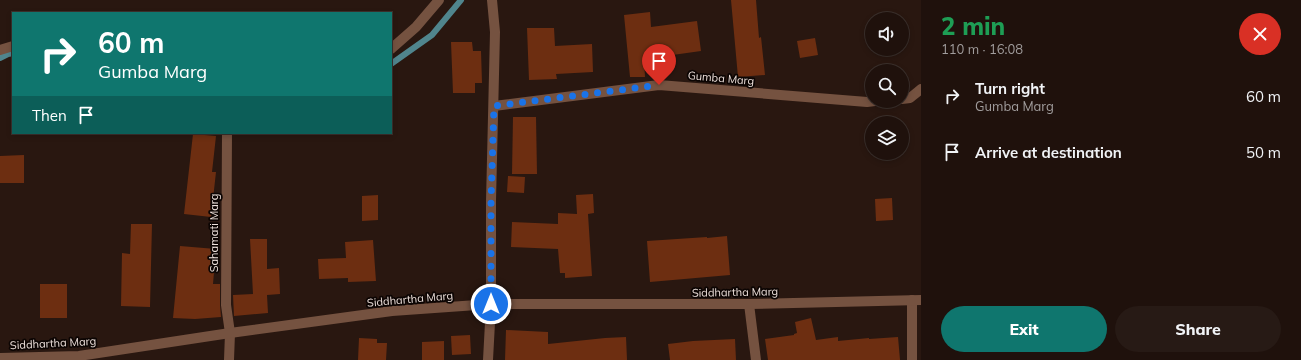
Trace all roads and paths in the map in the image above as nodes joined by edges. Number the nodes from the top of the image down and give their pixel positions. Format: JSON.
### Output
{"nodes":[{"id":1,"x":439,"y":0,"type":"edge"},
{"id":2,"x":492,"y":0,"type":"edge"},
{"id":3,"x":12,"y":46,"type":"edge"},
{"id":4,"x":392,"y":48,"type":"edge"},
{"id":5,"x":0,"y":50,"type":"edge"},
{"id":6,"x":921,"y":89,"type":"edge"},
{"id":7,"x":909,"y":98,"type":"edge"},
{"id":8,"x":865,"y":101,"type":"edge"},
{"id":9,"x":494,"y":106,"type":"junction"},
{"id":10,"x":227,"y":134,"type":"edge"},
{"id":11,"x":916,"y":300,"type":"edge"},
{"id":12,"x":491,"y":304,"type":"junction"},
{"id":13,"x":749,"y":304,"type":"junction"},
{"id":14,"x":230,"y":333,"type":"junction"},
{"id":15,"x":0,"y":358,"type":"edge"},
{"id":16,"x":79,"y":358,"type":"edge"},
{"id":17,"x":229,"y":360,"type":"edge"},
{"id":18,"x":488,"y":360,"type":"edge"},
{"id":19,"x":756,"y":360,"type":"edge"},
{"id":20,"x":912,"y":360,"type":"edge"}],
"edges":[{"from":1,"to":4,"type":"street"},
{"from":2,"to":9,"type":"street"},
{"from":3,"to":5,"type":"street"},
{"from":6,"to":7,"type":"street"},
{"from":8,"to":9,"type":"street","name":"Gumba Marg"},
{"from":9,"to":12,"type":"street"},
{"from":10,"to":14,"type":"street","name":"Sahamati Marg"},
{"from":11,"to":13,"type":"street","name":"Siddhartha Marg"},
{"from":11,"to":20,"type":"street"},
{"from":12,"to":13,"type":"street","name":"Siddhartha Marg"},
{"from":12,"to":14,"type":"street","name":"Siddhartha Marg"},
{"from":12,"to":18,"type":"street"},
{"from":13,"to":19,"type":"street"},
{"from":14,"to":16,"type":"street","name":"Siddhartha Marg"},
{"from":14,"to":17,"type":"street","name":"Sahamati Marg"},
{"from":15,"to":16,"type":"street","name":"Siddhartha Marg"}]}
